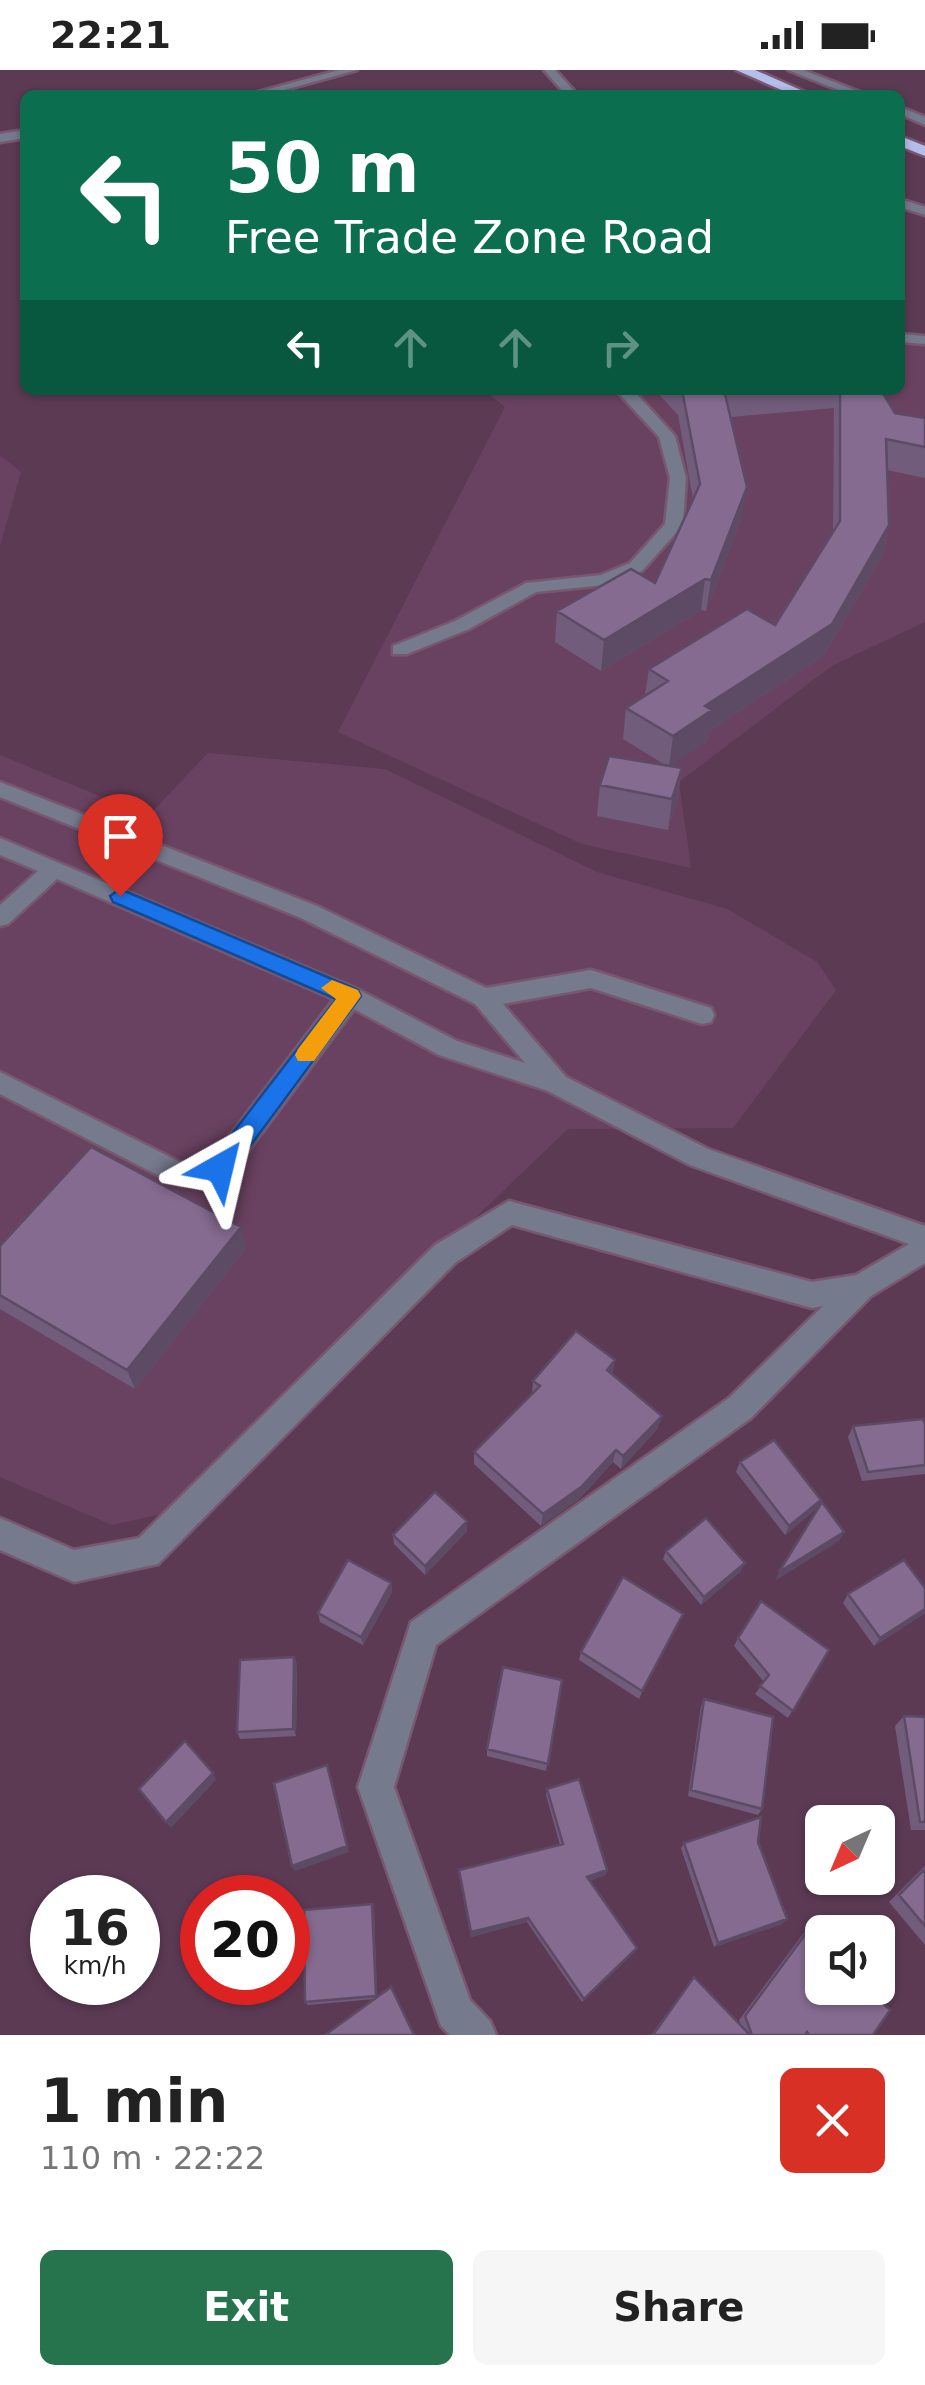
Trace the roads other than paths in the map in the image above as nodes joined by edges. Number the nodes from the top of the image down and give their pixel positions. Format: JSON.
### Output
{"nodes":[{"id":1,"x":352,"y":70,"type":"edge"},
{"id":2,"x":550,"y":70,"type":"edge"},
{"id":3,"x":743,"y":70,"type":"edge"},
{"id":4,"x":793,"y":70,"type":"edge"},
{"id":5,"x":842,"y":75,"type":"dead end"},
{"id":6,"x":823,"y":80,"type":"junction"},
{"id":7,"x":273,"y":90,"type":"edge"},
{"id":8,"x":568,"y":90,"type":"edge"},
{"id":9,"x":793,"y":90,"type":"edge"},
{"id":10,"x":849,"y":90,"type":"edge"},
{"id":11,"x":629,"y":395,"type":"edge"},
{"id":12,"x":400,"y":650,"type":"dead end"},
{"id":13,"x":0,"y":790,"type":"edge"},
{"id":14,"x":0,"y":846,"type":"edge"},
{"id":15,"x":54,"y":868,"type":"junction"},
{"id":16,"x":0,"y":918,"type":"edge"},
{"id":17,"x":350,"y":996,"type":"junction"},
{"id":18,"x":484,"y":998,"type":"junction"},
{"id":19,"x":702,"y":1015,"type":"dead end"},
{"id":20,"x":0,"y":1082,"type":"edge"},
{"id":21,"x":558,"y":1084,"type":"junction"},
{"id":22,"x":925,"y":1238,"type":"edge"},
{"id":23,"x":925,"y":1249,"type":"edge"},
{"id":24,"x":861,"y":1287,"type":"junction"},
{"id":25,"x":0,"y":1534,"type":"edge"},
{"id":26,"x":476,"y":2035,"type":"edge"}],
"edges":[{"from":1,"to":7,"type":"street"},
{"from":2,"to":8,"type":"street"},
{"from":3,"to":9,"type":"highway"},
{"from":4,"to":6,"type":"street"},
{"from":5,"to":6,"type":"street"},
{"from":6,"to":10,"type":"street"},
{"from":11,"to":12,"type":"street"},
{"from":13,"to":18,"type":"street"},
{"from":14,"to":15,"type":"street"},
{"from":15,"to":16,"type":"street"},
{"from":15,"to":17,"type":"street"},
{"from":17,"to":20,"type":"street"},
{"from":17,"to":21,"type":"street"},
{"from":18,"to":19,"type":"street"},
{"from":18,"to":21,"type":"street"},
{"from":21,"to":22,"type":"street"},
{"from":23,"to":24,"type":"street"},
{"from":24,"to":25,"type":"street"},
{"from":24,"to":26,"type":"street"}]}
